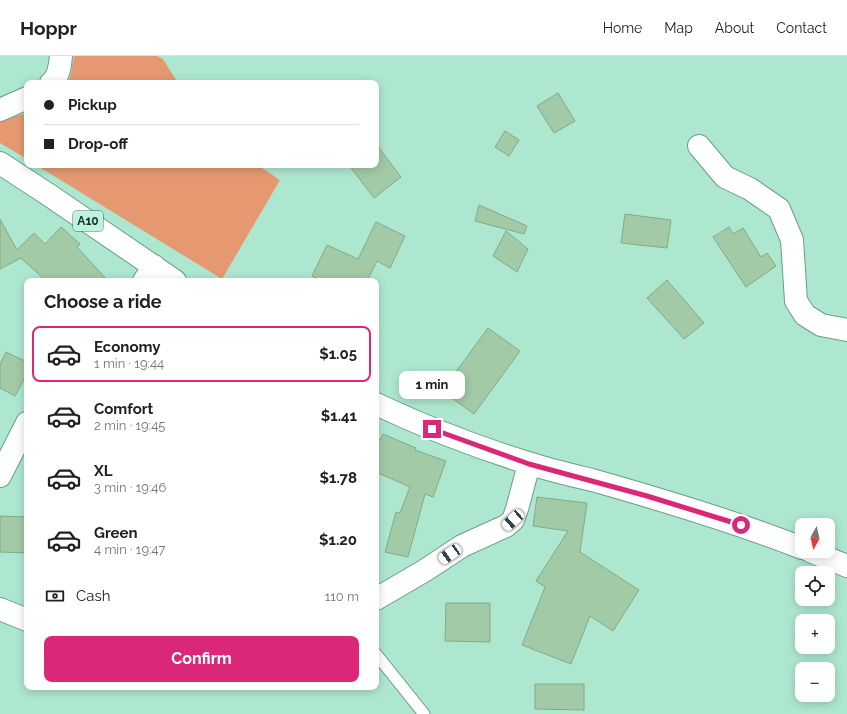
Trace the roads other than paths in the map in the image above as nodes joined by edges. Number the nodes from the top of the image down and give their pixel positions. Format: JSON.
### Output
{"nodes":[{"id":1,"x":61,"y":56,"type":"edge"},
{"id":2,"x":55,"y":80,"type":"edge"},
{"id":3,"x":24,"y":99,"type":"edge"},
{"id":4,"x":0,"y":110,"type":"edge"},
{"id":5,"x":699,"y":146,"type":"dead end"},
{"id":6,"x":0,"y":163,"type":"edge"},
{"id":7,"x":149,"y":273,"type":"edge"},
{"id":8,"x":165,"y":278,"type":"edge"},
{"id":9,"x":847,"y":330,"type":"edge"},
{"id":10,"x":379,"y":405,"type":"edge"},
{"id":11,"x":24,"y":429,"type":"edge"},
{"id":12,"x":529,"y":464,"type":"junction"},
{"id":13,"x":0,"y":476,"type":"edge"},
{"id":14,"x":795,"y":545,"type":"edge"},
{"id":15,"x":827,"y":558,"type":"edge"},
{"id":16,"x":847,"y":566,"type":"edge"},
{"id":17,"x":379,"y":597,"type":"edge"},
{"id":18,"x":0,"y":610,"type":"edge"},
{"id":19,"x":24,"y":619,"type":"edge"},
{"id":20,"x":379,"y":658,"type":"edge"},
{"id":21,"x":424,"y":714,"type":"edge"}],
"edges":[{"from":1,"to":2,"type":"main road"},
{"from":3,"to":4,"type":"main road"},
{"from":5,"to":9,"type":"main road"},
{"from":6,"to":7,"type":"main road","number":"A10"},
{"from":7,"to":8,"type":"main road","number":"A10"},
{"from":10,"to":12,"type":"main road"},
{"from":11,"to":13,"type":"main road"},
{"from":12,"to":14,"type":"main road"},
{"from":12,"to":17,"type":"main road"},
{"from":15,"to":16,"type":"main road"},
{"from":18,"to":19,"type":"main road"},
{"from":20,"to":21,"type":"lane"}]}
